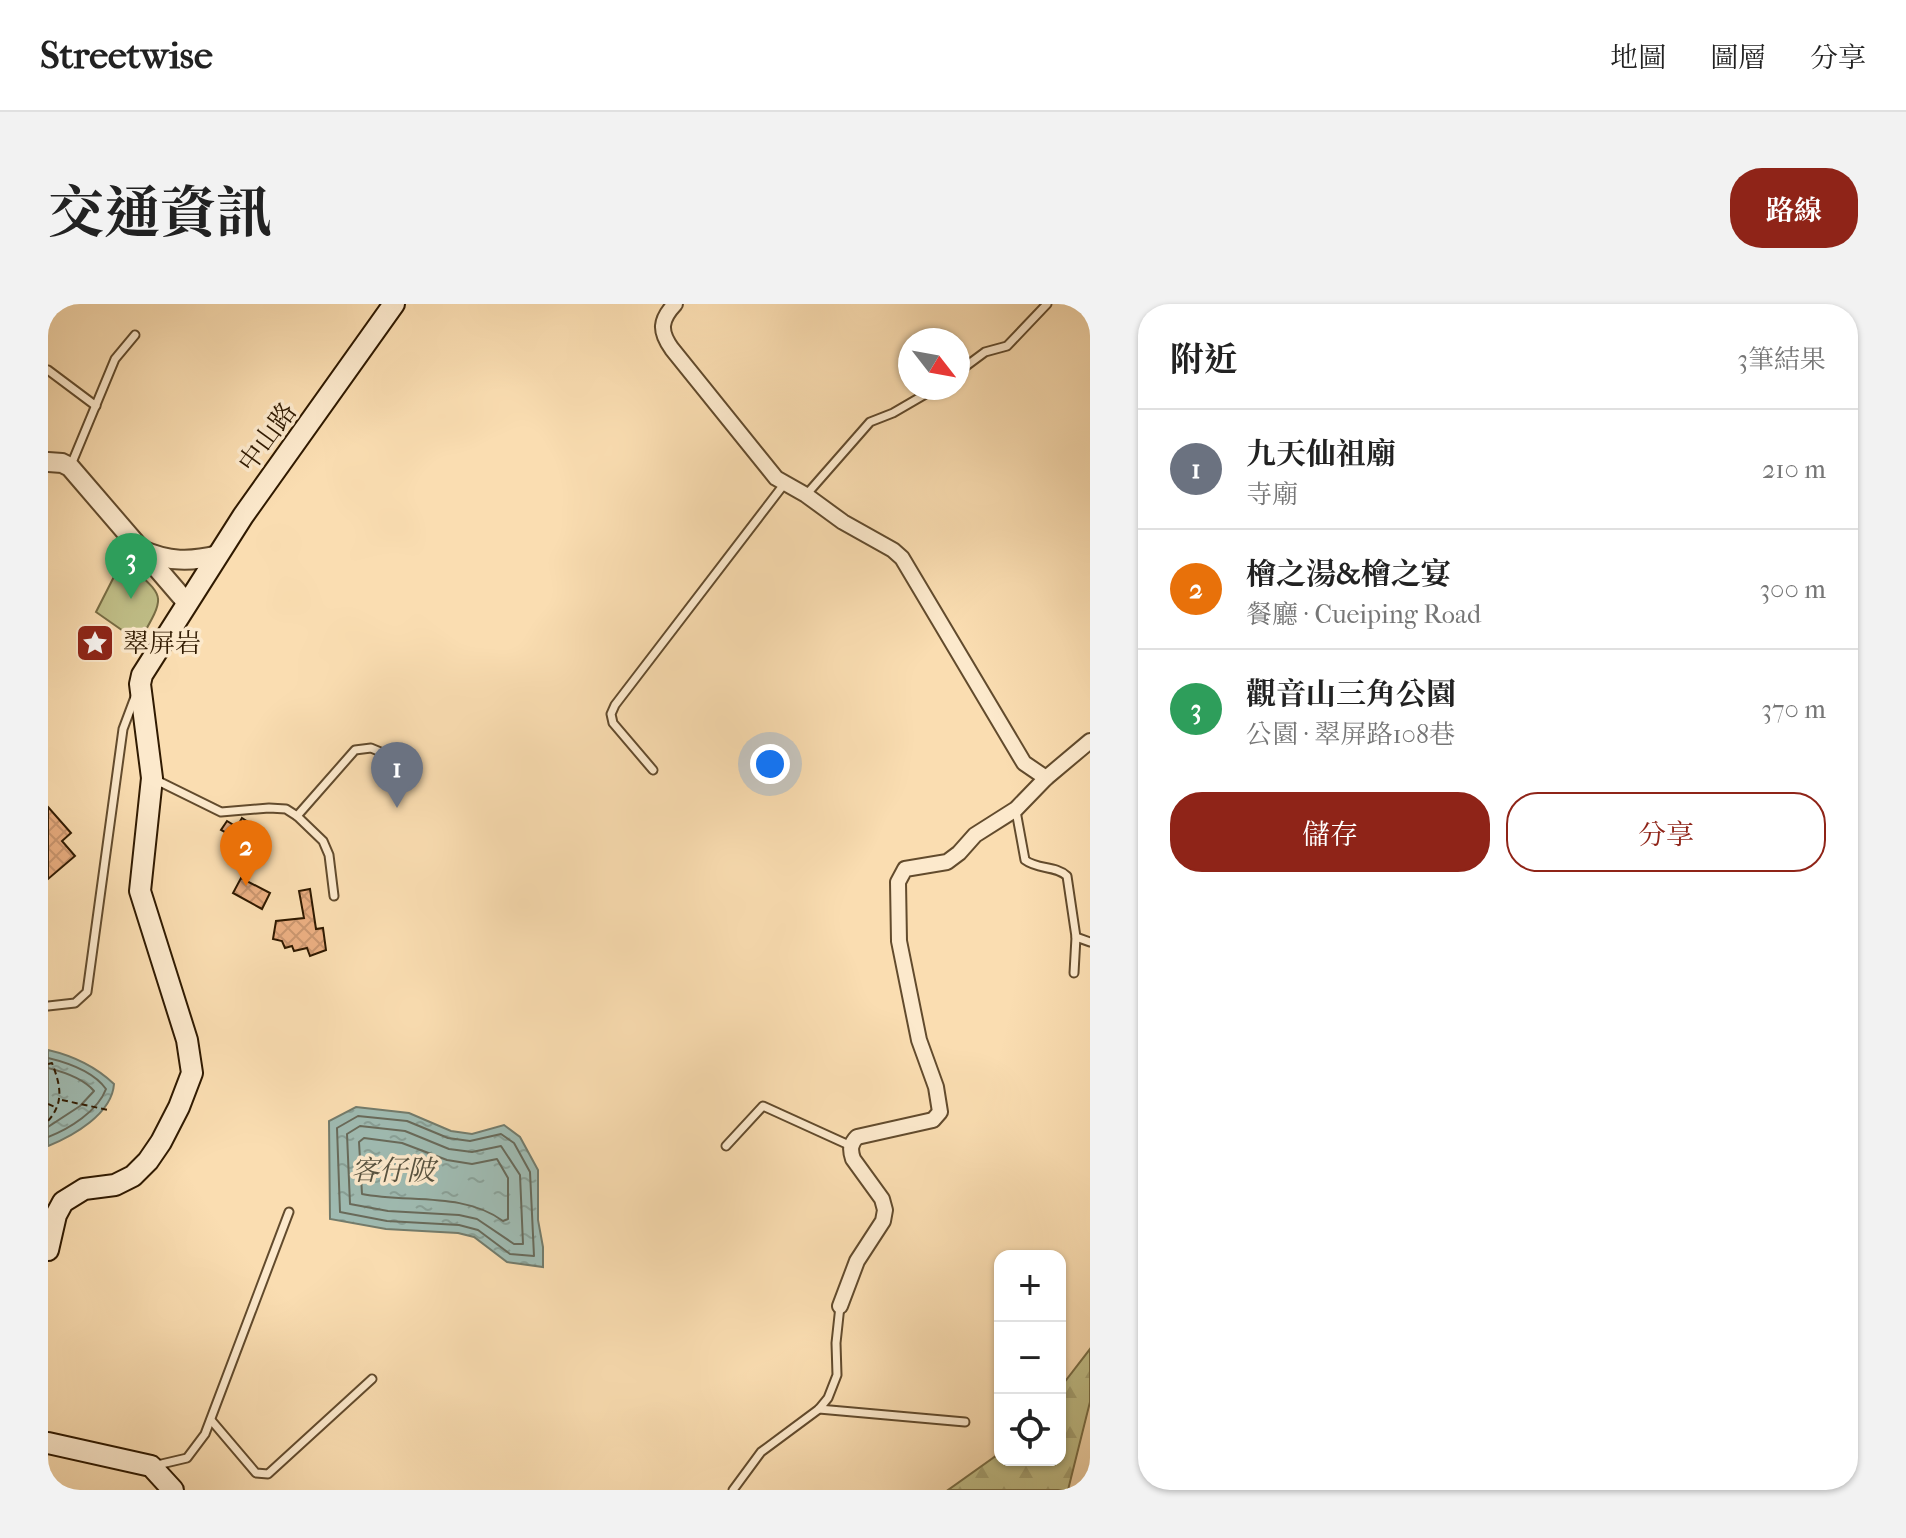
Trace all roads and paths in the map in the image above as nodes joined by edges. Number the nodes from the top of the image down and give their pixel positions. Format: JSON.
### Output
{"nodes":[{"id":1,"x":394,"y":304,"type":"edge"},
{"id":2,"x":675,"y":304,"type":"edge"},
{"id":3,"x":1047,"y":304,"type":"edge"},
{"id":4,"x":135,"y":335,"type":"dead end"},
{"id":5,"x":970,"y":363,"type":"edge"},
{"id":6,"x":48,"y":370,"type":"edge"},
{"id":7,"x":915,"y":400,"type":"edge"},
{"id":8,"x":96,"y":406,"type":"junction"},
{"id":9,"x":48,"y":462,"type":"edge"},
{"id":10,"x":70,"y":467,"type":"junction"},
{"id":11,"x":785,"y":483,"type":"junction"},
{"id":12,"x":806,"y":495,"type":"junction"},
{"id":13,"x":140,"y":549,"type":"junction"},
{"id":14,"x":218,"y":555,"type":"junction"},
{"id":15,"x":187,"y":603,"type":"junction"},
{"id":16,"x":140,"y":684,"type":"junction"},
{"id":17,"x":1090,"y":741,"type":"edge"},
{"id":18,"x":383,"y":753,"type":"dead end"},
{"id":19,"x":653,"y":770,"type":"dead end"},
{"id":20,"x":152,"y":778,"type":"junction"},
{"id":21,"x":1046,"y":778,"type":"junction"},
{"id":22,"x":1016,"y":809,"type":"junction"},
{"id":23,"x":297,"y":816,"type":"junction"},
{"id":24,"x":334,"y":896,"type":"dead end"},
{"id":25,"x":1076,"y":937,"type":"junction"},
{"id":26,"x":1090,"y":942,"type":"edge"},
{"id":27,"x":1074,"y":973,"type":"dead end"},
{"id":28,"x":48,"y":1006,"type":"edge"},
{"id":29,"x":48,"y":1064,"type":"edge"},
{"id":30,"x":60,"y":1099,"type":"junction"},
{"id":31,"x":48,"y":1104,"type":"edge"},
{"id":32,"x":56,"y":1108,"type":"junction"},
{"id":33,"x":108,"y":1110,"type":"dead end"},
{"id":34,"x":48,"y":1121,"type":"edge"},
{"id":35,"x":726,"y":1146,"type":"dead end"},
{"id":36,"x":851,"y":1146,"type":"junction"},
{"id":37,"x":55,"y":1204,"type":"edge"},
{"id":38,"x":289,"y":1212,"type":"dead end"},
{"id":39,"x":48,"y":1250,"type":"edge"},
{"id":40,"x":840,"y":1306,"type":"joint"},
{"id":41,"x":372,"y":1379,"type":"dead end"},
{"id":42,"x":819,"y":1409,"type":"junction"},
{"id":43,"x":211,"y":1420,"type":"junction"},
{"id":44,"x":965,"y":1422,"type":"dead end"},
{"id":45,"x":48,"y":1443,"type":"edge"},
{"id":46,"x":151,"y":1466,"type":"junction"},
{"id":47,"x":173,"y":1490,"type":"edge"},
{"id":48,"x":733,"y":1490,"type":"edge"}],
"edges":[{"from":1,"to":14,"type":"main road","name":"中山路"},
{"from":2,"to":11,"type":"street"},
{"from":3,"to":5,"type":"lane"},
{"from":4,"to":8,"type":"lane"},
{"from":6,"to":8,"type":"lane"},
{"from":7,"to":12,"type":"lane"},
{"from":8,"to":10,"type":"lane"},
{"from":9,"to":10,"type":"street"},
{"from":10,"to":13,"type":"street"},
{"from":11,"to":12,"type":"street"},
{"from":11,"to":19,"type":"lane"},
{"from":12,"to":21,"type":"street"},
{"from":13,"to":14,"type":"street"},
{"from":13,"to":15,"type":"street"},
{"from":14,"to":15,"type":"main road","name":"中山路"},
{"from":15,"to":16,"type":"main road","name":"中山路"},
{"from":16,"to":20,"type":"main road"},
{"from":16,"to":28,"type":"lane"},
{"from":17,"to":21,"type":"street"},
{"from":18,"to":23,"type":"lane"},
{"from":20,"to":23,"type":"lane"},
{"from":20,"to":37,"type":"main road"},
{"from":21,"to":22,"type":"street"},
{"from":22,"to":25,"type":"lane"},
{"from":22,"to":36,"type":"street"},
{"from":23,"to":24,"type":"lane"},
{"from":25,"to":26,"type":"lane"},
{"from":25,"to":27,"type":"lane"},
{"from":29,"to":30,"type":"path"},
{"from":30,"to":32,"type":"path"},
{"from":30,"to":33,"type":"path"},
{"from":31,"to":32,"type":"path"},
{"from":32,"to":34,"type":"path"},
{"from":35,"to":36,"type":"lane"},
{"from":36,"to":40,"type":"street"},
{"from":37,"to":39,"type":"main road"},
{"from":38,"to":43,"type":"lane"},
{"from":40,"to":42,"type":"lane"},
{"from":41,"to":43,"type":"lane"},
{"from":42,"to":44,"type":"lane"},
{"from":42,"to":48,"type":"lane"},
{"from":43,"to":46,"type":"lane"},
{"from":45,"to":46,"type":"main road"},
{"from":46,"to":47,"type":"main road"}]}
